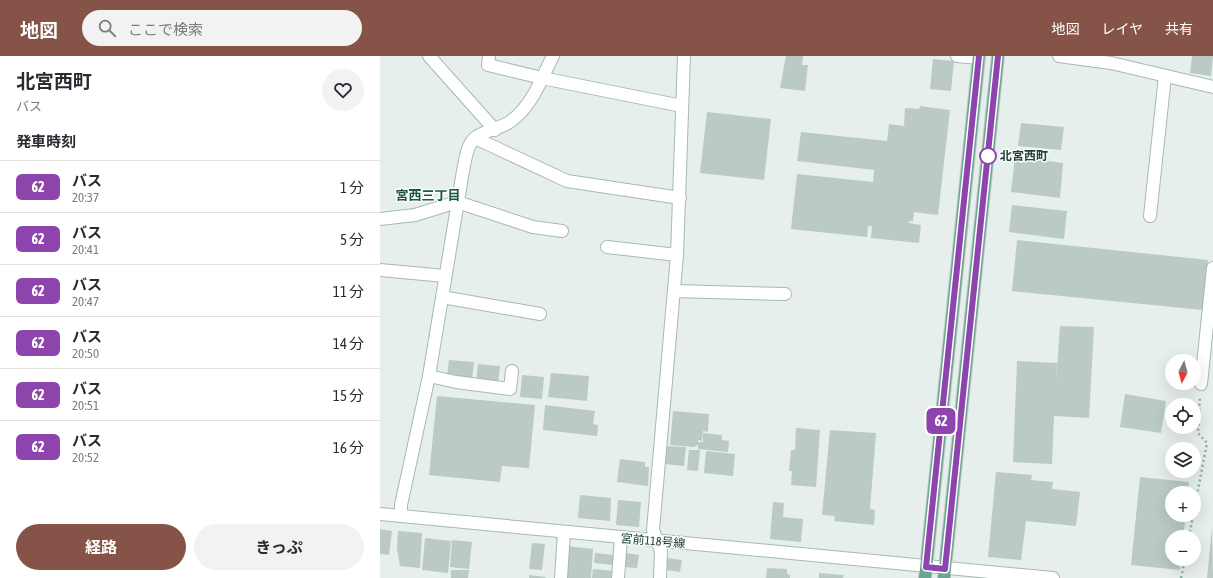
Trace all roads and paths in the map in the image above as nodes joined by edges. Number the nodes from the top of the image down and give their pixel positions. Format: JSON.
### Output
{"nodes":[{"id":1,"x":429,"y":56,"type":"edge"},
{"id":2,"x":489,"y":56,"type":"edge"},
{"id":3,"x":553,"y":56,"type":"edge"},
{"id":4,"x":684,"y":56,"type":"edge"},
{"id":5,"x":957,"y":56,"type":"edge"},
{"id":6,"x":998,"y":56,"type":"edge"},
{"id":7,"x":1059,"y":56,"type":"edge"},
{"id":8,"x":979,"y":57,"type":"edge"},
{"id":9,"x":1166,"y":76,"type":"junction"},
{"id":10,"x":542,"y":78,"type":"junction"},
{"id":11,"x":1213,"y":87,"type":"edge"},
{"id":12,"x":682,"y":106,"type":"junction"},
{"id":13,"x":495,"y":130,"type":"junction"},
{"id":14,"x":475,"y":138,"type":"junction"},
{"id":15,"x":680,"y":198,"type":"junction"},
{"id":16,"x":457,"y":202,"type":"junction"},
{"id":17,"x":1150,"y":216,"type":"dead end"},
{"id":18,"x":380,"y":219,"type":"edge"},
{"id":19,"x":562,"y":231,"type":"dead end"},
{"id":20,"x":607,"y":247,"type":"dead end"},
{"id":21,"x":677,"y":255,"type":"junction"},
{"id":22,"x":1213,"y":268,"type":"edge"},
{"id":23,"x":380,"y":270,"type":"edge"},
{"id":24,"x":445,"y":276,"type":"junction"},
{"id":25,"x":674,"y":291,"type":"junction"},
{"id":26,"x":785,"y":294,"type":"dead end"},
{"id":27,"x":442,"y":297,"type":"junction"},
{"id":28,"x":540,"y":314,"type":"dead end"},
{"id":29,"x":512,"y":371,"type":"dead end"},
{"id":30,"x":1201,"y":375,"type":"edge"},
{"id":31,"x":429,"y":376,"type":"junction"},
{"id":32,"x":1200,"y":390,"type":"edge"},
{"id":33,"x":1199,"y":486,"type":"edge"},
{"id":34,"x":380,"y":514,"type":"edge"},
{"id":35,"x":401,"y":516,"type":"junction"},
{"id":36,"x":564,"y":532,"type":"junction"},
{"id":37,"x":621,"y":538,"type":"junction"},
{"id":38,"x":657,"y":542,"type":"junction"},
{"id":39,"x":1184,"y":566,"type":"edge"},
{"id":40,"x":926,"y":572,"type":"edge"},
{"id":41,"x":944,"y":573,"type":"edge"},
{"id":42,"x":561,"y":578,"type":"edge"},
{"id":43,"x":618,"y":578,"type":"edge"},
{"id":44,"x":660,"y":578,"type":"edge"},
{"id":45,"x":1053,"y":578,"type":"edge"},
{"id":46,"x":1182,"y":578,"type":"edge"}],
"edges":[{"from":1,"to":13,"type":"street"},
{"from":2,"to":10,"type":"street"},
{"from":3,"to":10,"type":"street"},
{"from":4,"to":12,"type":"street"},
{"from":5,"to":8,"type":"street"},
{"from":6,"to":41,"type":"main road"},
{"from":7,"to":9,"type":"street"},
{"from":8,"to":40,"type":"main road"},
{"from":9,"to":11,"type":"street"},
{"from":9,"to":17,"type":"street"},
{"from":10,"to":12,"type":"street"},
{"from":10,"to":13,"type":"street"},
{"from":12,"to":15,"type":"street"},
{"from":13,"to":14,"type":"street"},
{"from":14,"to":15,"type":"street"},
{"from":14,"to":16,"type":"street"},
{"from":15,"to":21,"type":"street"},
{"from":16,"to":18,"type":"street"},
{"from":16,"to":19,"type":"street"},
{"from":16,"to":24,"type":"street"},
{"from":20,"to":21,"type":"street"},
{"from":21,"to":25,"type":"street"},
{"from":22,"to":30,"type":"street"},
{"from":23,"to":24,"type":"street"},
{"from":24,"to":27,"type":"street"},
{"from":25,"to":26,"type":"street"},
{"from":25,"to":38,"type":"street"},
{"from":27,"to":28,"type":"street"},
{"from":27,"to":31,"type":"street"},
{"from":29,"to":31,"type":"street"},
{"from":31,"to":35,"type":"street"},
{"from":32,"to":33,"type":"path"},
{"from":34,"to":35,"type":"street","name":"宮前118号線"},
{"from":35,"to":36,"type":"street","name":"宮前118号線"},
{"from":36,"to":37,"type":"street","name":"宮前118号線"},
{"from":36,"to":42,"type":"street"},
{"from":37,"to":38,"type":"street","name":"宮前118号線"},
{"from":37,"to":43,"type":"street"},
{"from":38,"to":40,"type":"street","name":"宮前118号線"},
{"from":38,"to":44,"type":"street"},
{"from":39,"to":46,"type":"path"},
{"from":40,"to":41,"type":"street","name":"宮前118号線"},
{"from":41,"to":45,"type":"street","name":"宮前118号線"}]}
